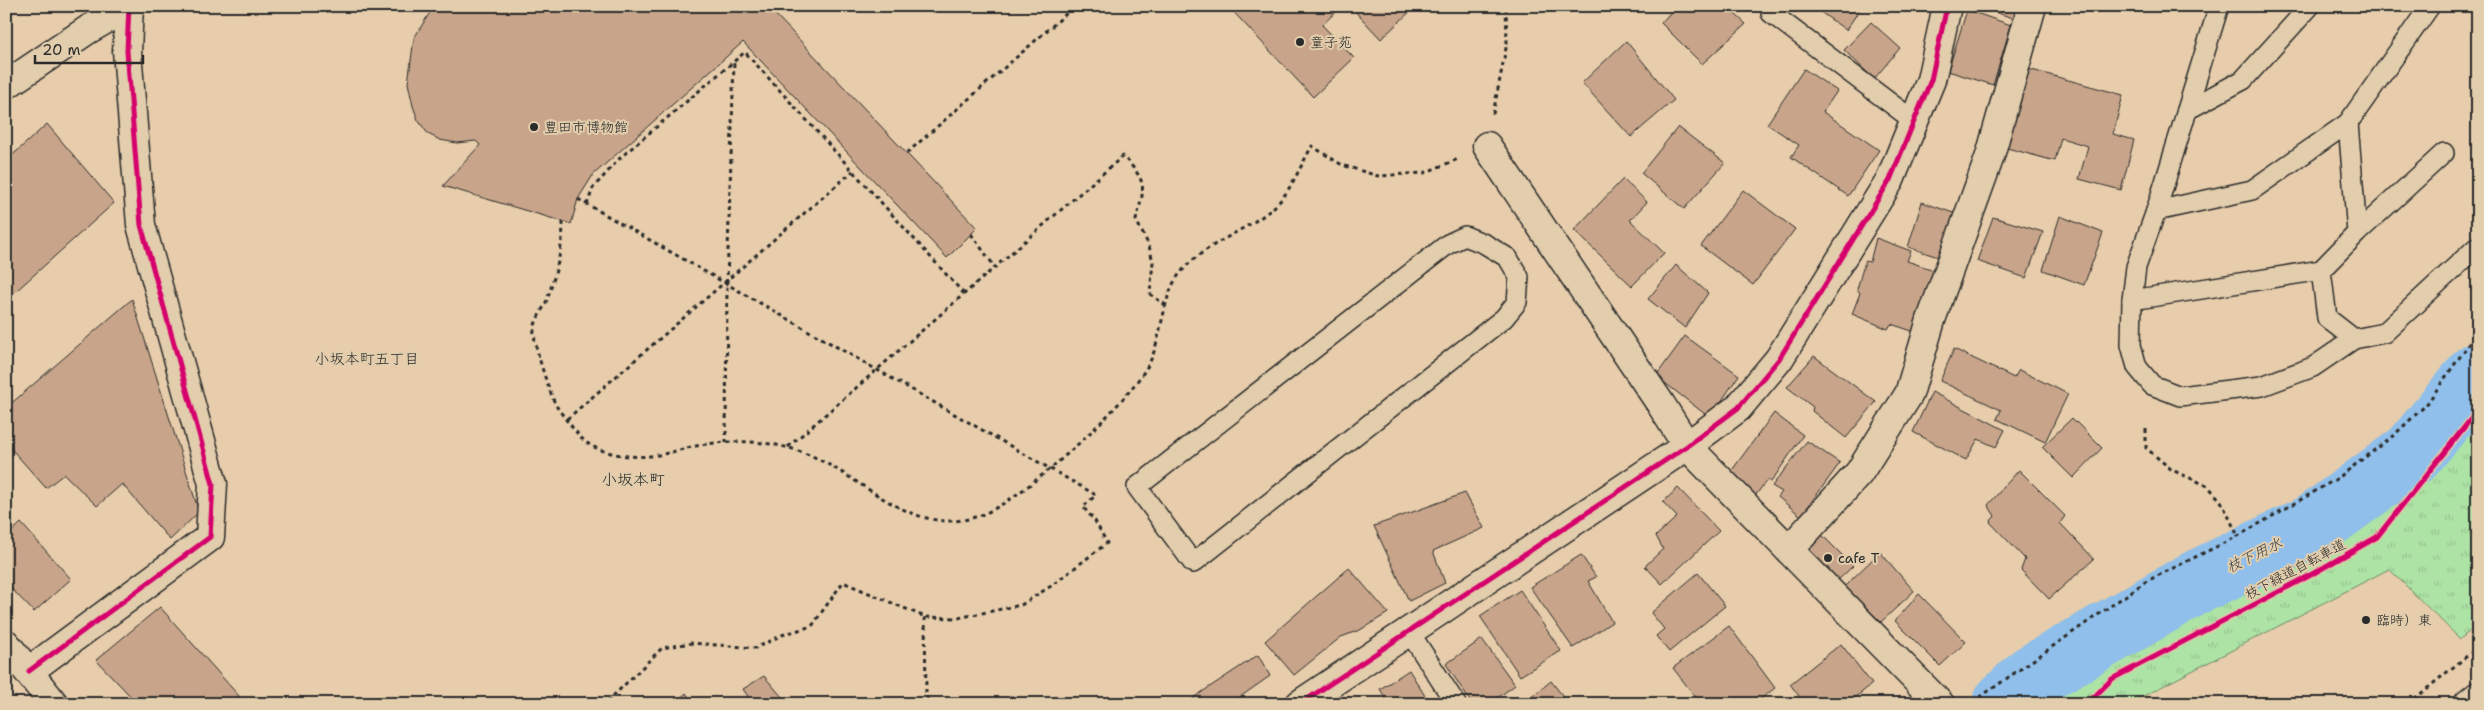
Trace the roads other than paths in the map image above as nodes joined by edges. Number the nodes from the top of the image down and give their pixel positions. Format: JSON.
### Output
{"nodes":[{"id":1,"x":129,"y":6,"type":"edge"},
{"id":2,"x":1947,"y":6,"type":"edge"},
{"id":3,"x":2032,"y":6,"type":"edge"},
{"id":4,"x":2219,"y":6,"type":"edge"},
{"id":5,"x":2310,"y":6,"type":"edge"},
{"id":6,"x":2430,"y":6,"type":"edge"},
{"id":7,"x":1771,"y":13,"type":"dead end"},
{"id":8,"x":6,"y":85,"type":"edge"},
{"id":9,"x":2187,"y":110,"type":"junction"},
{"id":10,"x":1914,"y":121,"type":"junction"},
{"id":11,"x":2348,"y":123,"type":"junction"},
{"id":12,"x":1487,"y":146,"type":"road end"},
{"id":13,"x":2444,"y":153,"type":"dead end"},
{"id":14,"x":2156,"y":211,"type":"junction"},
{"id":15,"x":2356,"y":233,"type":"junction"},
{"id":16,"x":2478,"y":246,"type":"edge"},
{"id":17,"x":2321,"y":270,"type":"junction"},
{"id":18,"x":2132,"y":300,"type":"junction"},
{"id":19,"x":2354,"y":339,"type":"junction"},
{"id":20,"x":1687,"y":446,"type":"junction"},
{"id":21,"x":1137,"y":487,"type":"joint"},
{"id":22,"x":1789,"y":550,"type":"junction"},
{"id":23,"x":1408,"y":630,"type":"junction"},
{"id":24,"x":6,"y":644,"type":"edge"},
{"id":25,"x":29,"y":671,"type":"junction"},
{"id":26,"x":2478,"y":696,"type":"edge"},
{"id":27,"x":54,"y":704,"type":"edge"},
{"id":28,"x":1300,"y":704,"type":"edge"},
{"id":29,"x":1456,"y":704,"type":"edge"},
{"id":30,"x":1940,"y":704,"type":"edge"},
{"id":31,"x":2468,"y":704,"type":"edge"}],
"edges":[{"from":1,"to":8,"type":"main road"},
{"from":1,"to":25,"type":"main road"},
{"from":2,"to":10,"type":"main road"},
{"from":3,"to":22,"type":"main road"},
{"from":4,"to":9,"type":"lane"},
{"from":5,"to":9,"type":"lane"},
{"from":6,"to":11,"type":"lane"},
{"from":7,"to":10,"type":"lane"},
{"from":9,"to":14,"type":"lane"},
{"from":10,"to":20,"type":"main road"},
{"from":11,"to":14,"type":"lane"},
{"from":11,"to":15,"type":"lane"},
{"from":12,"to":20,"type":"main road"},
{"from":13,"to":15,"type":"lane"},
{"from":14,"to":18,"type":"lane"},
{"from":15,"to":17,"type":"lane"},
{"from":16,"to":19,"type":"lane"},
{"from":17,"to":18,"type":"lane"},
{"from":17,"to":19,"type":"lane"},
{"from":18,"to":19,"type":"lane"},
{"from":20,"to":22,"type":"main road"},
{"from":20,"to":23,"type":"main road"},
{"from":21,"to":21,"type":"lane"},
{"from":22,"to":30,"type":"main road"},
{"from":23,"to":28,"type":"main road"},
{"from":23,"to":29,"type":"lane"},
{"from":24,"to":25,"type":"main road"},
{"from":25,"to":27,"type":"main road"},
{"from":26,"to":31,"type":"main road"}]}
